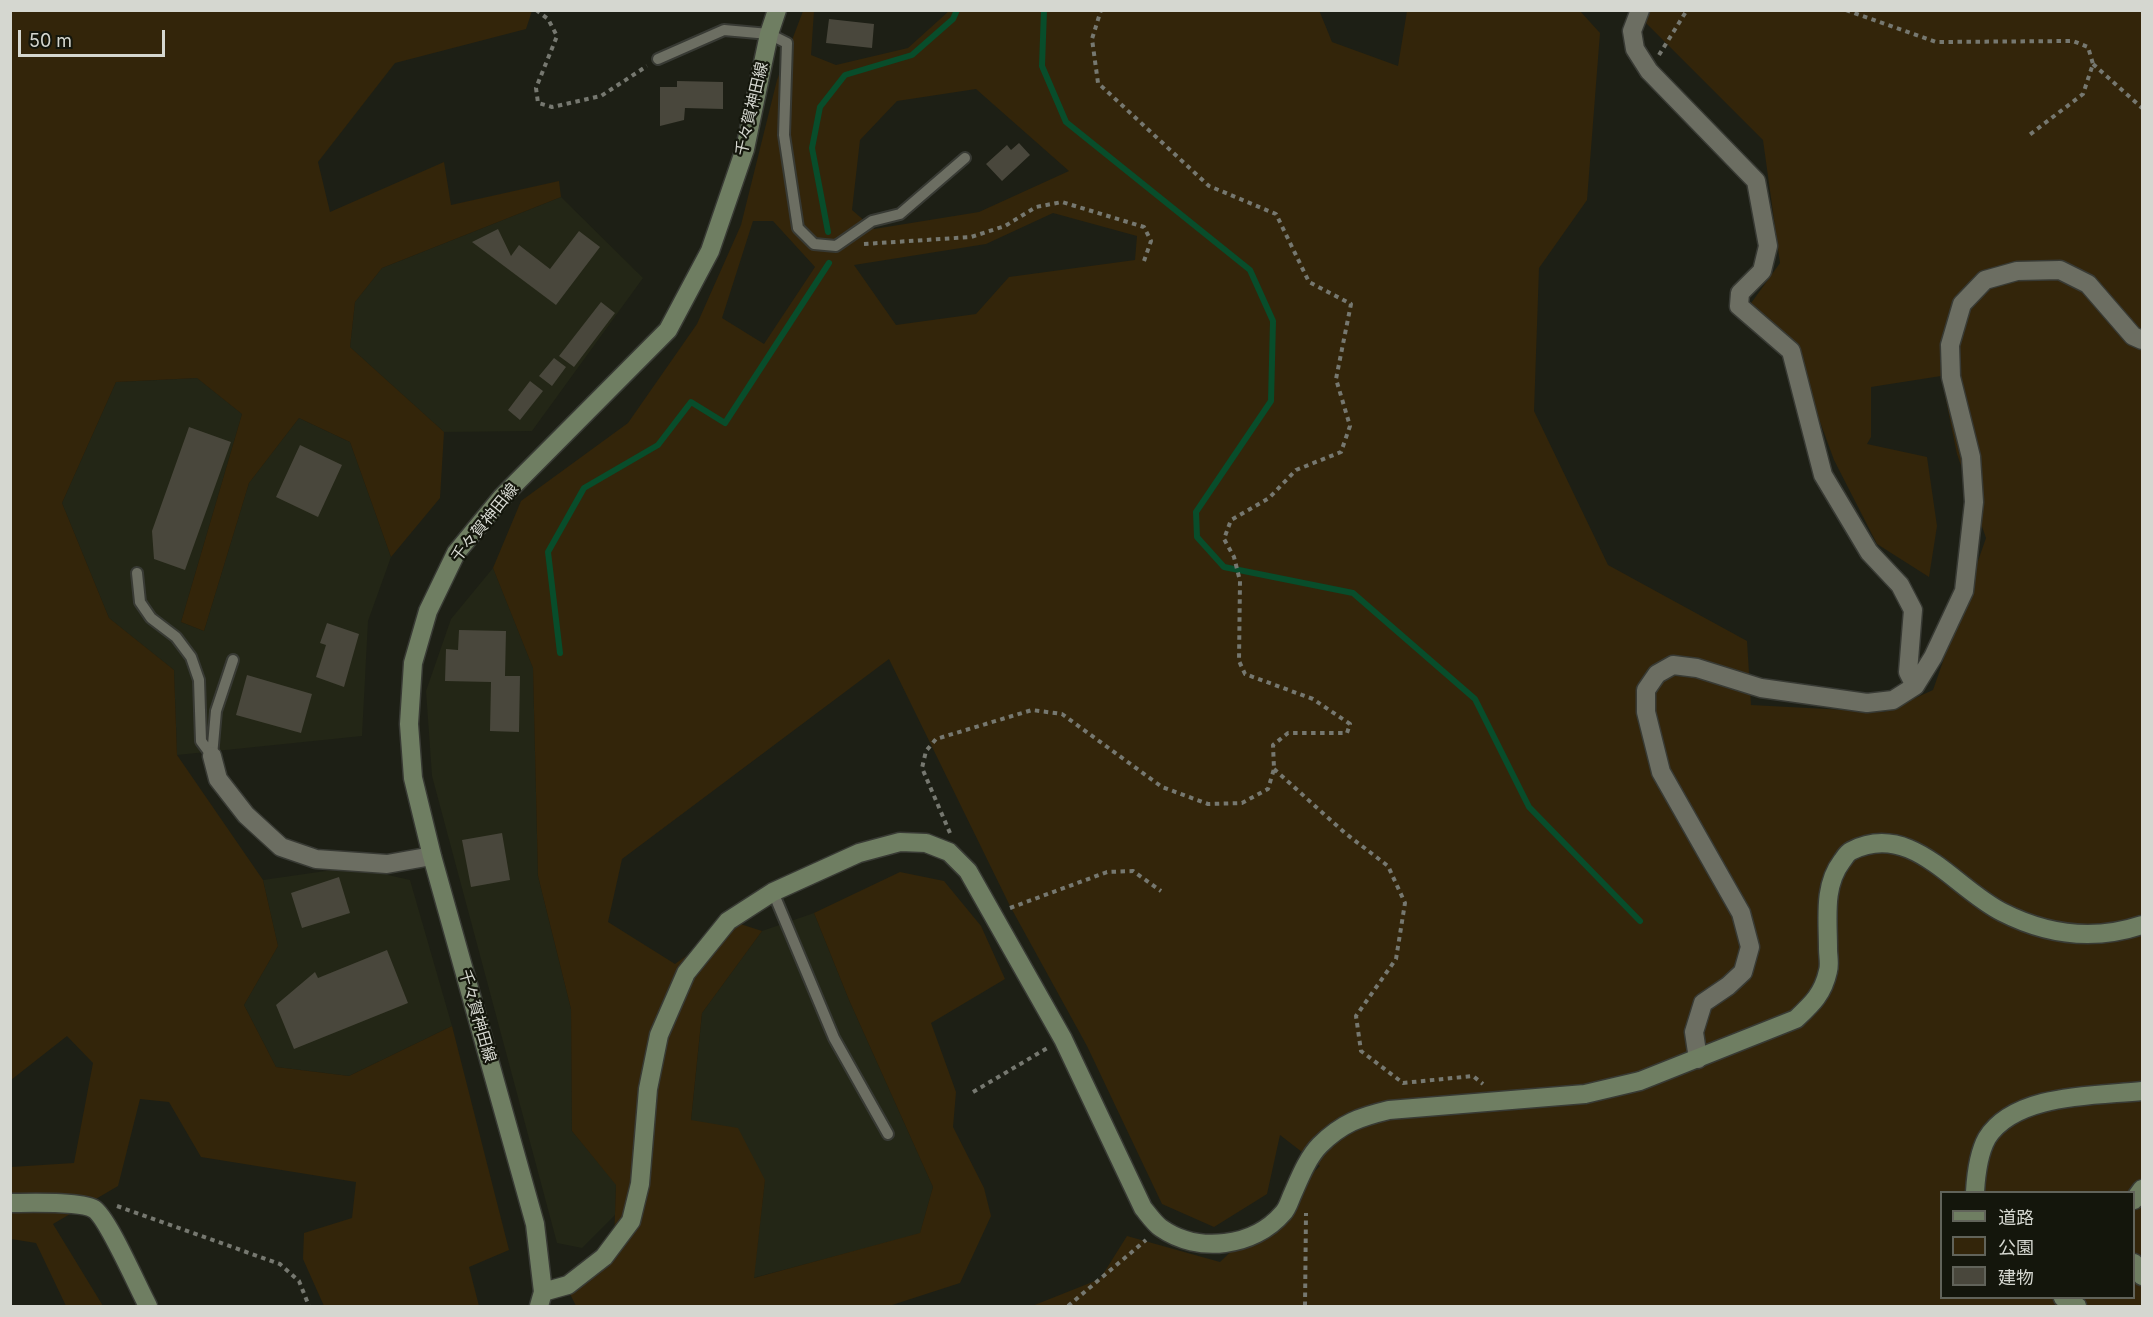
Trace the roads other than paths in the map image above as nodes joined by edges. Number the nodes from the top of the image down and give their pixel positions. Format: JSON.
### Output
{"nodes":[{"id":1,"x":777,"y":10,"type":"edge"},
{"id":2,"x":1640,"y":10,"type":"edge"},
{"id":3,"x":769,"y":34,"type":"junction"},
{"id":4,"x":658,"y":59,"type":"road end"},
{"id":5,"x":965,"y":158,"type":"dead end"},
{"id":6,"x":2142,"y":340,"type":"edge"},
{"id":7,"x":136,"y":573,"type":"dead end"},
{"id":8,"x":233,"y":660,"type":"dead end"},
{"id":9,"x":1915,"y":686,"type":"junction"},
{"id":10,"x":212,"y":756,"type":"junction"},
{"id":11,"x":432,"y":856,"type":"junction"},
{"id":12,"x":773,"y":892,"type":"junction"},
{"id":13,"x":2142,"y":925,"type":"edge"},
{"id":14,"x":1698,"y":1059,"type":"junction"},
{"id":15,"x":2142,"y":1091,"type":"edge"},
{"id":16,"x":888,"y":1134,"type":"dead end"},
{"id":17,"x":1975,"y":1191,"type":"edge"},
{"id":18,"x":10,"y":1203,"type":"edge"},
{"id":19,"x":541,"y":1299,"type":"edge"},
{"id":20,"x":148,"y":1306,"type":"edge"}],
"edges":[{"from":1,"to":3,"type":"street","name":"千々賀神田線"},
{"from":2,"to":9,"type":"street"},
{"from":3,"to":4,"type":"lane"},
{"from":3,"to":5,"type":"lane"},
{"from":3,"to":11,"type":"street","name":"千々賀神田線"},
{"from":6,"to":9,"type":"street"},
{"from":7,"to":10,"type":"lane"},
{"from":8,"to":10,"type":"lane"},
{"from":9,"to":14,"type":"street"},
{"from":10,"to":11,"type":"street"},
{"from":11,"to":19,"type":"street","name":"千々賀神田線"},
{"from":12,"to":14,"type":"street"},
{"from":12,"to":16,"type":"lane"},
{"from":12,"to":19,"type":"street"},
{"from":13,"to":14,"type":"street"},
{"from":15,"to":17,"type":"street"},
{"from":18,"to":20,"type":"street"}]}
